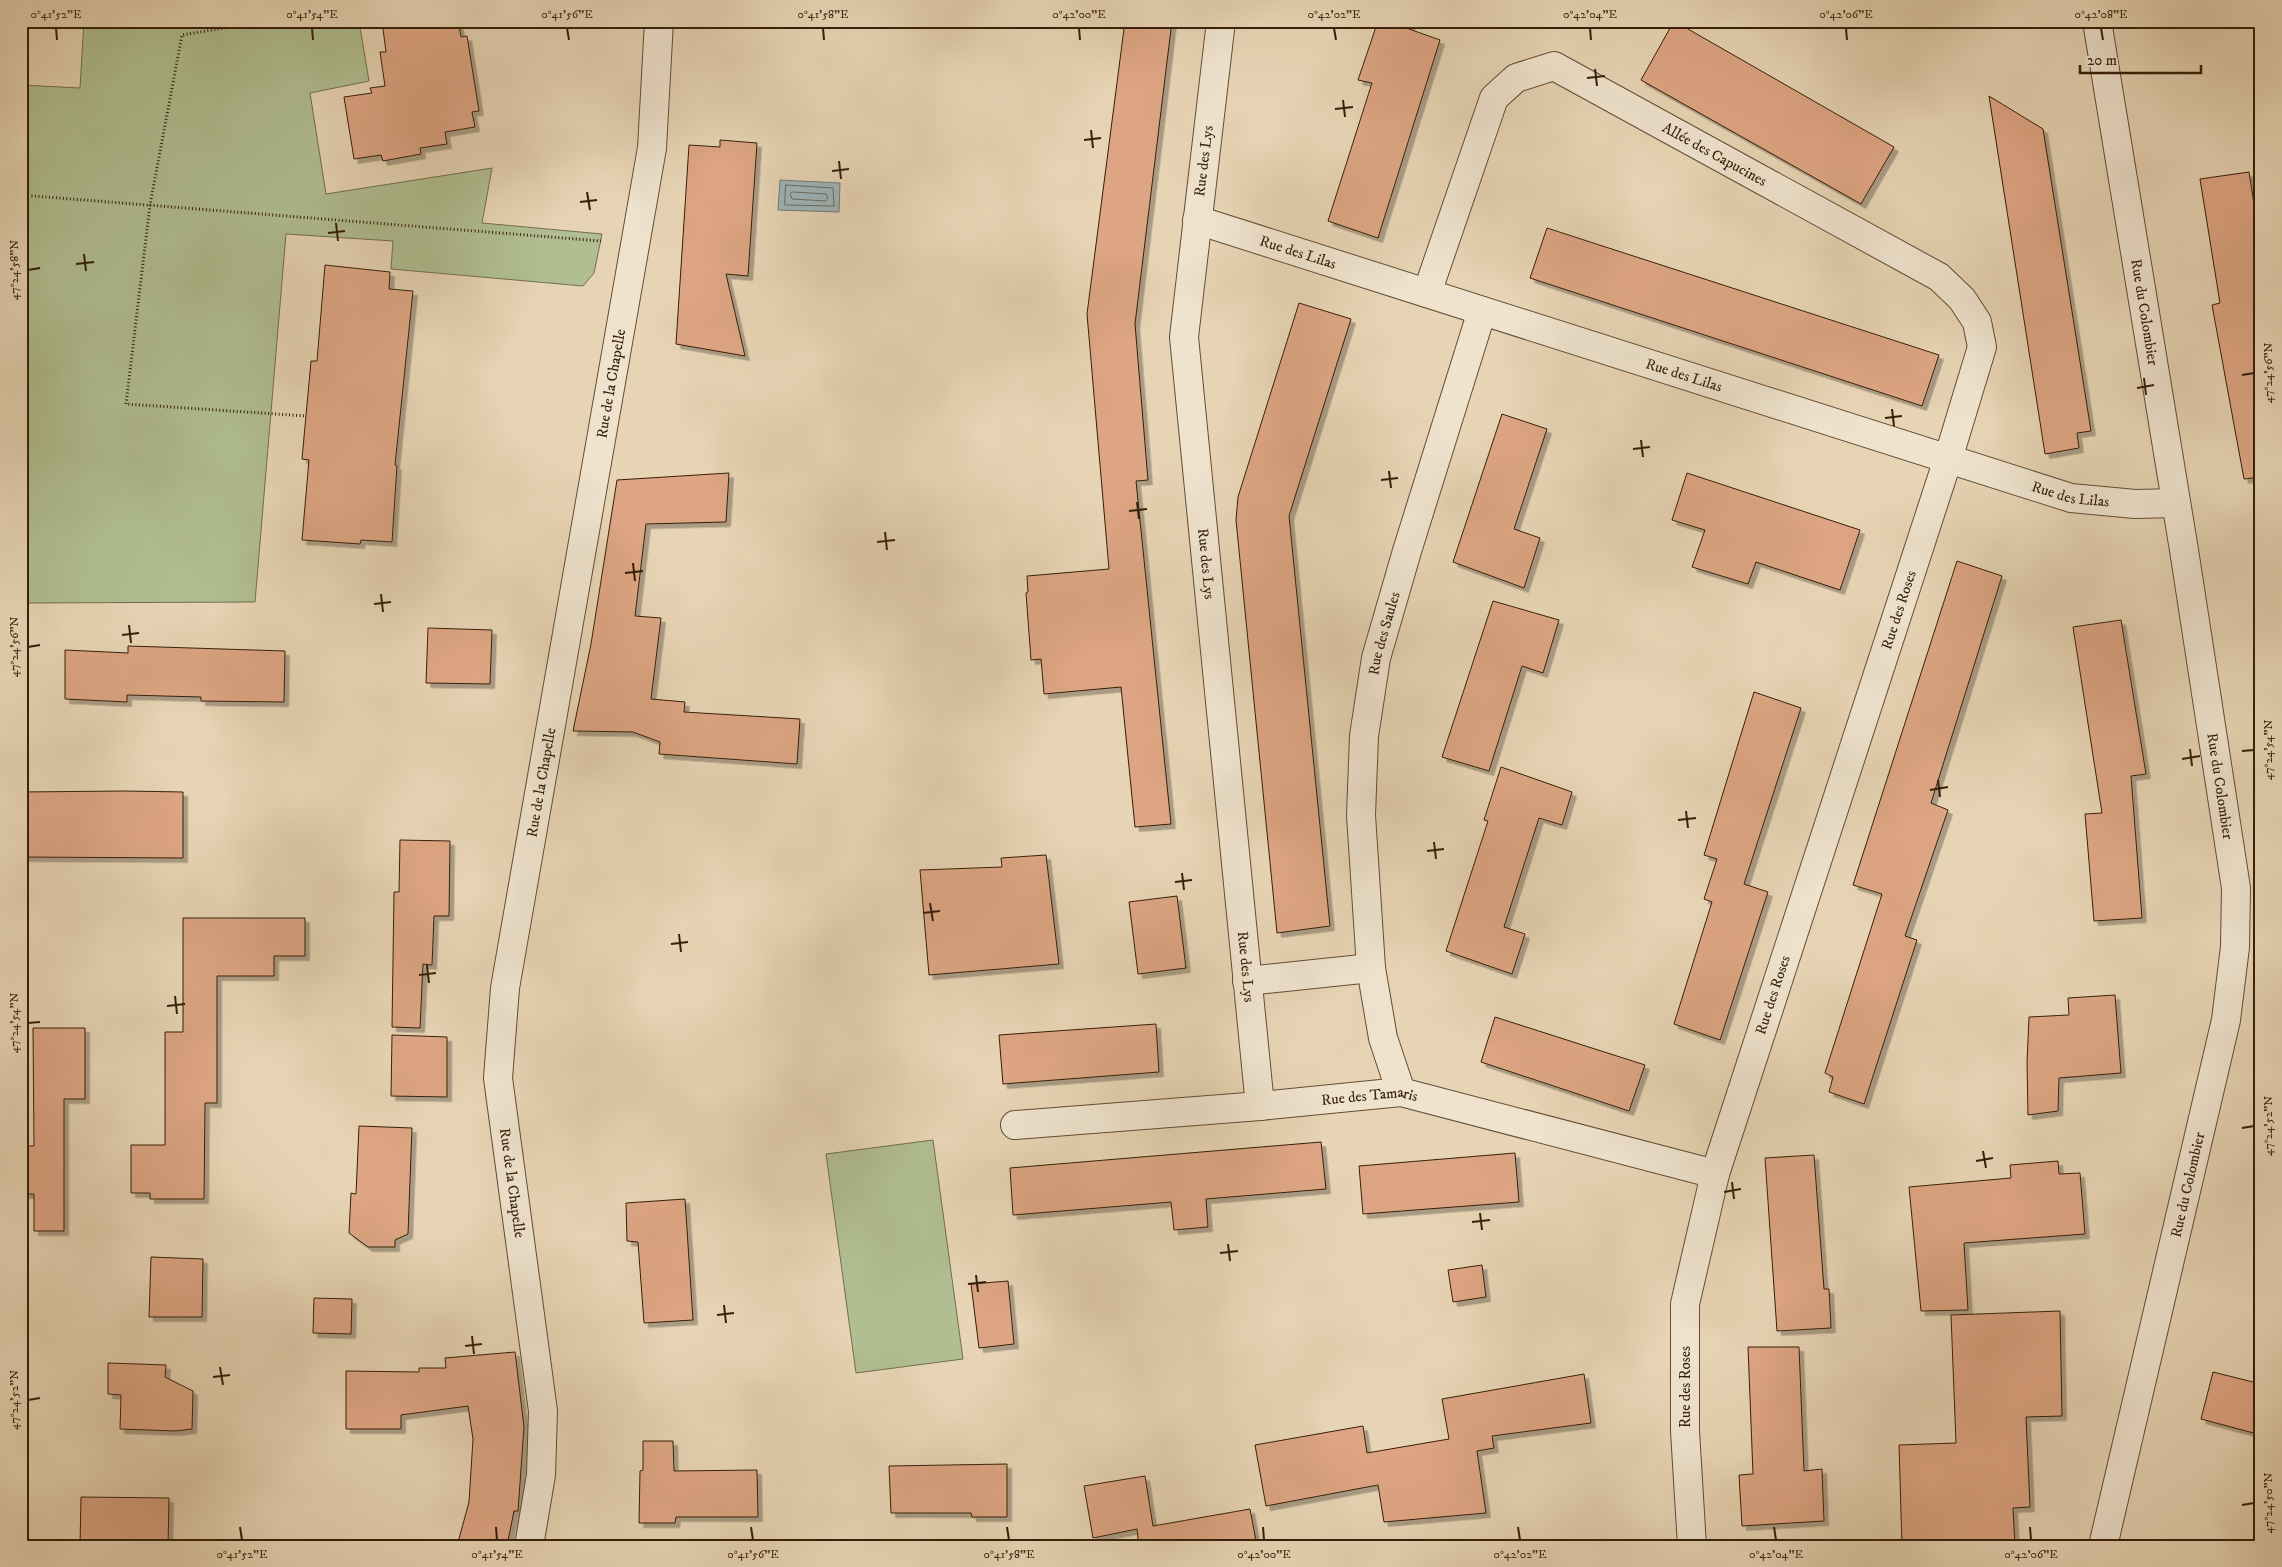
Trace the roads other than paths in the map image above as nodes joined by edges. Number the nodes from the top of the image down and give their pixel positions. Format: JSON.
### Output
{"nodes":[{"id":1,"x":659,"y":21,"type":"edge"},
{"id":2,"x":1221,"y":21,"type":"edge"},
{"id":3,"x":2097,"y":21,"type":"edge"},
{"id":4,"x":1197,"y":220,"type":"junction"},
{"id":5,"x":1427,"y":293,"type":"junction"},
{"id":6,"x":1482,"y":311,"type":"junction"},
{"id":7,"x":1948,"y":459,"type":"junction"},
{"id":8,"x":2176,"y":503,"type":"junction"},
{"id":9,"x":1371,"y":968,"type":"junction"},
{"id":10,"x":1247,"y":980,"type":"junction"},
{"id":11,"x":1401,"y":1092,"type":"junction"},
{"id":12,"x":1260,"y":1106,"type":"junction"},
{"id":13,"x":1015,"y":1125,"type":"dead end"},
{"id":14,"x":1715,"y":1174,"type":"junction"},
{"id":15,"x":529,"y":1546,"type":"edge"},
{"id":16,"x":1692,"y":1546,"type":"edge"},
{"id":17,"x":2103,"y":1546,"type":"edge"}],
"edges":[{"from":1,"to":15,"type":"street","name":"Rue de la Chapelle"},
{"from":2,"to":4,"type":"street","name":"Rue des Lys"},
{"from":3,"to":8,"type":"street","name":"Rue du Colombier"},
{"from":4,"to":5,"type":"street","name":"Rue des Lilas"},
{"from":4,"to":10,"type":"street","name":"Rue des Lys"},
{"from":5,"to":6,"type":"street","name":"Rue des Lilas"},
{"from":5,"to":7,"type":"street","name":"Allée des Capucines"},
{"from":6,"to":7,"type":"street","name":"Rue des Lilas"},
{"from":6,"to":9,"type":"street","name":"Rue des Saules"},
{"from":7,"to":8,"type":"street","name":"Rue des Lilas"},
{"from":7,"to":14,"type":"street","name":"Rue des Roses"},
{"from":8,"to":17,"type":"street","name":"Rue du Colombier"},
{"from":9,"to":10,"type":"street"},
{"from":9,"to":11,"type":"street","name":"Rue des Saules"},
{"from":10,"to":12,"type":"street","name":"Rue des Lys"},
{"from":11,"to":12,"type":"street","name":"Rue des Tamaris"},
{"from":11,"to":14,"type":"street","name":"Rue des Tamaris"},
{"from":12,"to":13,"type":"street","name":"Rue des Tamaris"},
{"from":14,"to":16,"type":"street","name":"Rue des Roses"}]}
